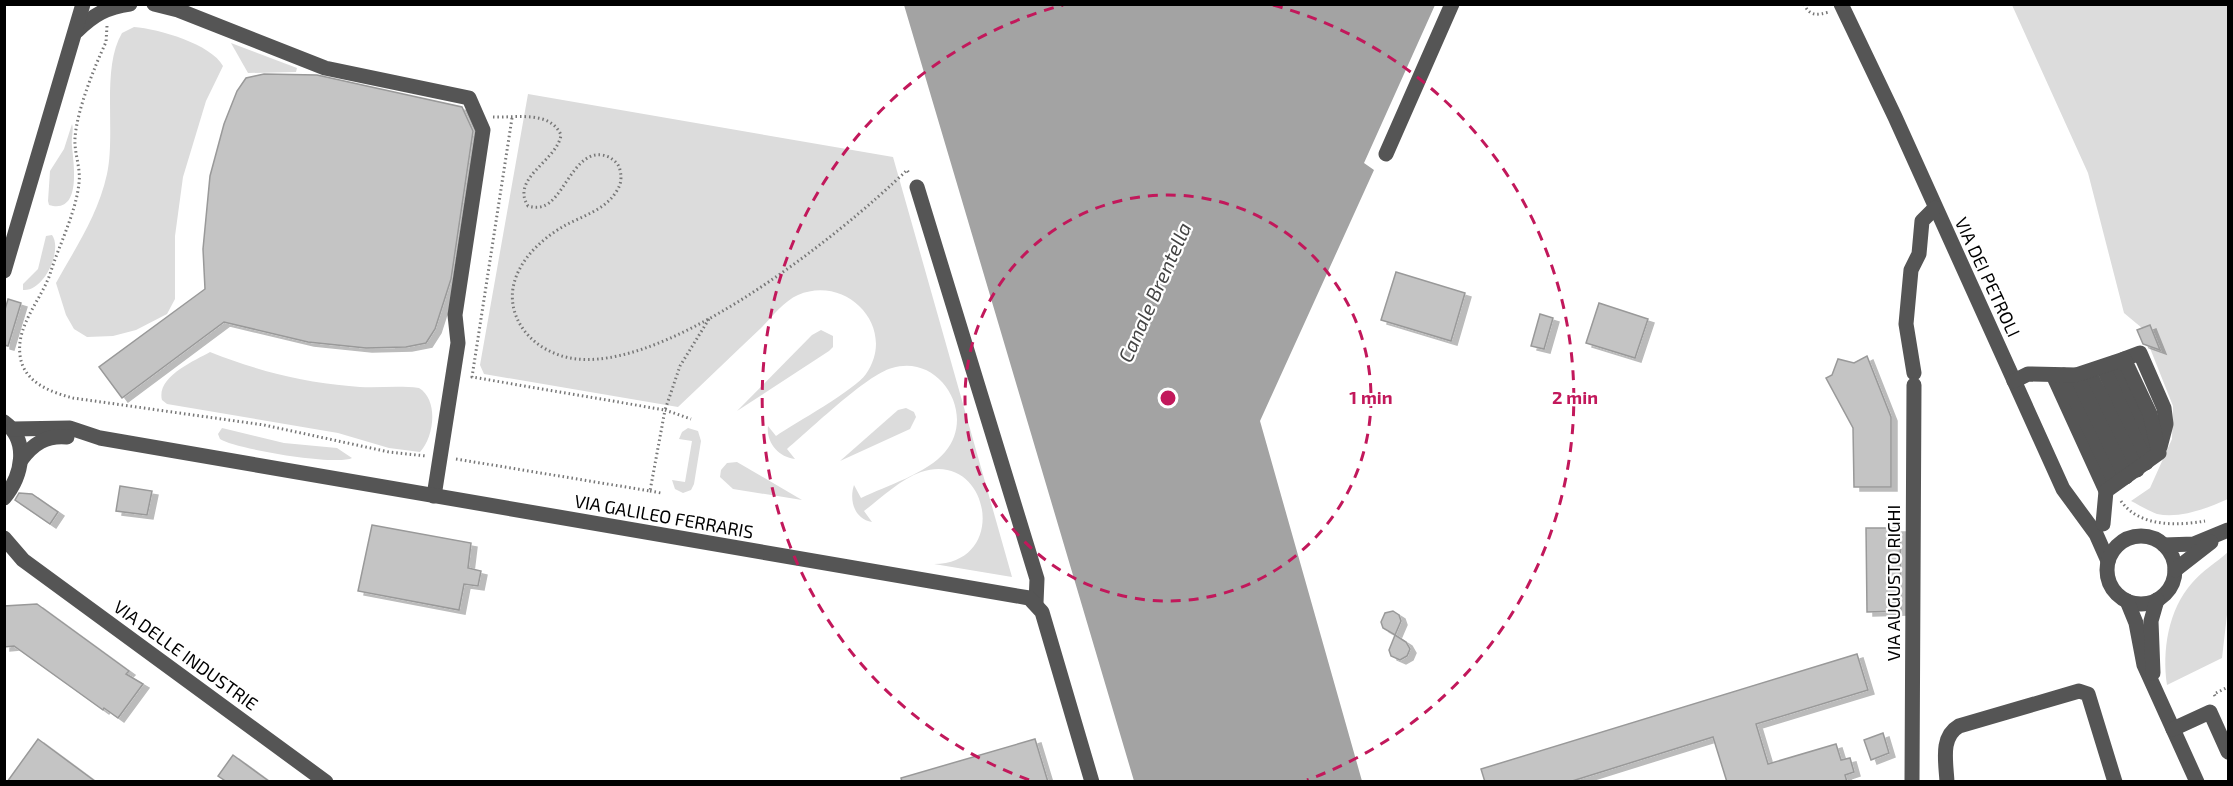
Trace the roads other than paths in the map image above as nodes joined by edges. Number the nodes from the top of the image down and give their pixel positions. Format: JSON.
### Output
{"nodes":[{"id":1,"x":83,"y":4,"type":"edge"},
{"id":2,"x":154,"y":4,"type":"edge"},
{"id":3,"x":1452,"y":4,"type":"edge"},
{"id":4,"x":123,"y":5,"type":"edge"},
{"id":5,"x":1841,"y":5,"type":"edge"},
{"id":6,"x":75,"y":33,"type":"junction"},
{"id":7,"x":1386,"y":154,"type":"dead end"},
{"id":8,"x":917,"y":187,"type":"dead end"},
{"id":9,"x":1935,"y":208,"type":"junction"},
{"id":10,"x":4,"y":271,"type":"edge"},
{"id":11,"x":2089,"y":369,"type":"junction"},
{"id":12,"x":2014,"y":381,"type":"junction"},
{"id":13,"x":9,"y":426,"type":"edge"},
{"id":14,"x":100,"y":438,"type":"junction"},
{"id":15,"x":21,"y":460,"type":"junction"},
{"id":16,"x":2134,"y":471,"type":"junction"},
{"id":17,"x":2062,"y":489,"type":"junction"},
{"id":18,"x":434,"y":496,"type":"junction"},
{"id":19,"x":4,"y":498,"type":"edge"},
{"id":20,"x":2103,"y":524,"type":"junction"},
{"id":21,"x":2223,"y":533,"type":"edge"},
{"id":22,"x":4,"y":538,"type":"edge"},
{"id":23,"x":2129,"y":538,"type":"junction"},
{"id":24,"x":2164,"y":545,"type":"junction"},
{"id":25,"x":4,"y":555,"type":"edge"},
{"id":26,"x":23,"y":560,"type":"junction"},
{"id":27,"x":2108,"y":561,"type":"junction"},
{"id":28,"x":2175,"y":570,"type":"junction"},
{"id":29,"x":2157,"y":600,"type":"junction"},
{"id":30,"x":2127,"y":601,"type":"junction"},
{"id":31,"x":1036,"y":603,"type":"junction"},
{"id":32,"x":2165,"y":713,"type":"junction"},
{"id":33,"x":2173,"y":729,"type":"junction"},
{"id":34,"x":2229,"y":752,"type":"edge"},
{"id":35,"x":326,"y":782,"type":"edge"},
{"id":36,"x":1092,"y":782,"type":"edge"},
{"id":37,"x":1912,"y":782,"type":"edge"},
{"id":38,"x":1947,"y":782,"type":"edge"},
{"id":39,"x":2115,"y":782,"type":"edge"},
{"id":40,"x":2197,"y":782,"type":"edge"}],
"edges":[{"from":1,"to":6,"type":"street"},
{"from":2,"to":18,"type":"street"},
{"from":3,"to":7,"type":"street"},
{"from":4,"to":6,"type":"street"},
{"from":5,"to":9,"type":"street","name":"VIA DEI PETROLI"},
{"from":6,"to":10,"type":"street"},
{"from":8,"to":31,"type":"street"},
{"from":9,"to":12,"type":"street","name":"VIA DEI PETROLI"},
{"from":9,"to":37,"type":"street","name":"VIA AUGUSTO RIGHI"},
{"from":11,"to":12,"type":"street"},
{"from":11,"to":16,"type":"street"},
{"from":11,"to":16,"type":"street"},
{"from":11,"to":16,"type":"street"},
{"from":11,"to":16,"type":"street"},
{"from":12,"to":17,"type":"street","name":"VIA DEI PETROLI"},
{"from":13,"to":14,"type":"street","name":"VIA GALILEO FERRARIS"},
{"from":13,"to":15,"type":"street"},
{"from":14,"to":15,"type":"street","name":"VIA GALILEO FERRARIS"},
{"from":14,"to":18,"type":"street","name":"VIA GALILEO FERRARIS"},
{"from":15,"to":19,"type":"street"},
{"from":16,"to":20,"type":"street"},
{"from":17,"to":20,"type":"street"},
{"from":17,"to":27,"type":"street","name":"VIA DEI PETROLI"},
{"from":18,"to":31,"type":"street","name":"VIA GALILEO FERRARIS"},
{"from":20,"to":23,"type":"street"},
{"from":21,"to":24,"type":"street"},
{"from":21,"to":28,"type":"street"},
{"from":22,"to":26,"type":"street","name":"VIA DELLE INDUSTRIE"},
{"from":23,"to":24,"type":"street"},
{"from":23,"to":27,"type":"street"},
{"from":24,"to":28,"type":"street"},
{"from":25,"to":26,"type":"street","name":"VIA DELLE INDUSTRIE"},
{"from":26,"to":35,"type":"street","name":"VIA DELLE INDUSTRIE"},
{"from":27,"to":30,"type":"street"},
{"from":28,"to":29,"type":"street"},
{"from":29,"to":30,"type":"street"},
{"from":29,"to":32,"type":"street"},
{"from":30,"to":32,"type":"street"},
{"from":31,"to":36,"type":"street"},
{"from":32,"to":33,"type":"street"},
{"from":33,"to":34,"type":"street"},
{"from":33,"to":40,"type":"street"},
{"from":38,"to":39,"type":"street"}]}
